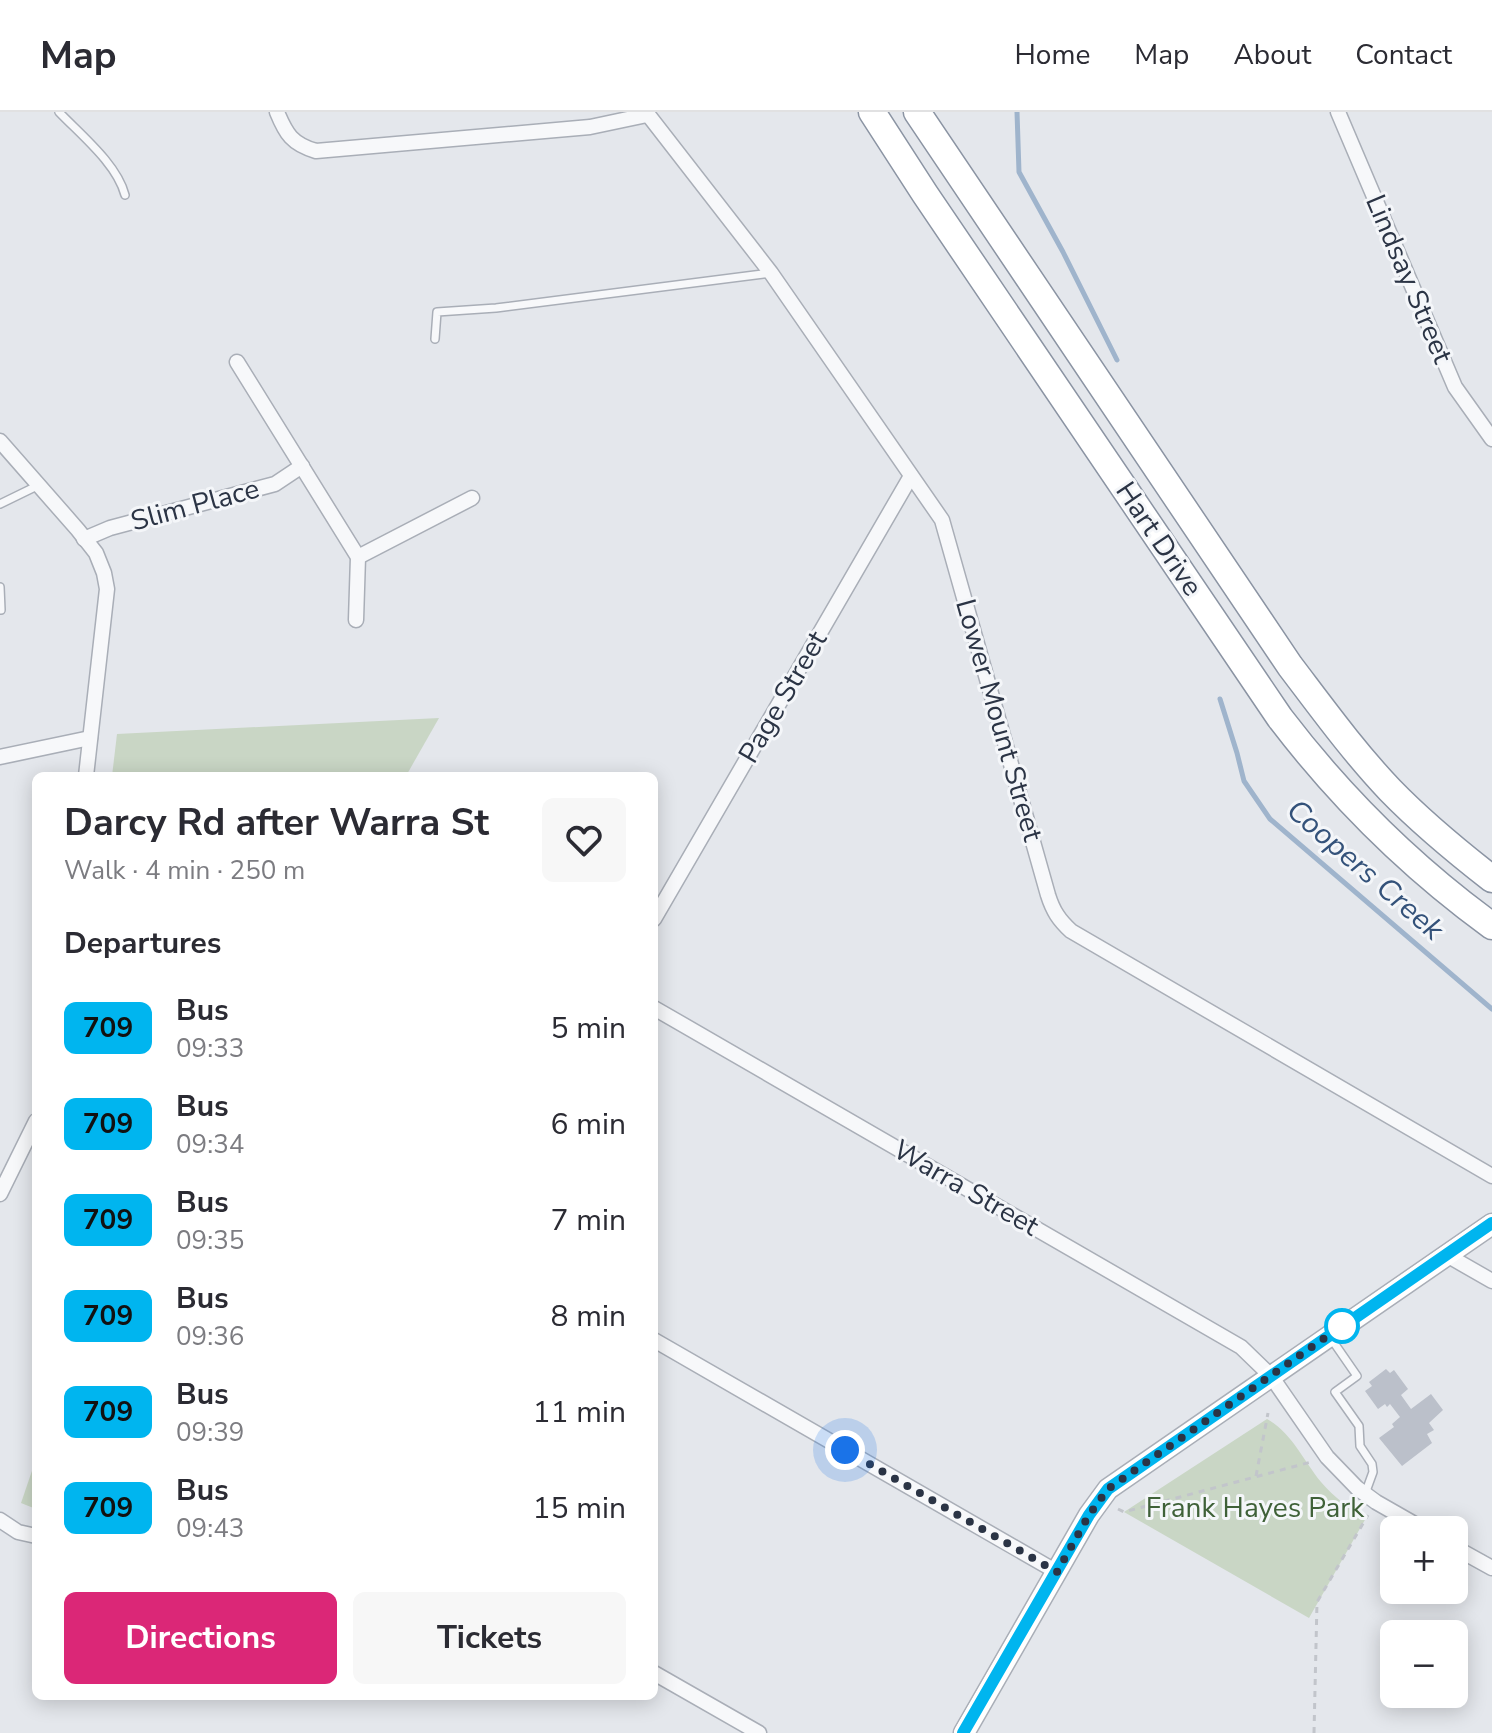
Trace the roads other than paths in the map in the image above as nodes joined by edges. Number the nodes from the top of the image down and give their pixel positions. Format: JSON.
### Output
{"nodes":[{"id":1,"x":59,"y":112,"type":"edge"},
{"id":2,"x":277,"y":112,"type":"edge"},
{"id":3,"x":872,"y":112,"type":"edge"},
{"id":4,"x":917,"y":112,"type":"edge"},
{"id":5,"x":1338,"y":112,"type":"edge"},
{"id":6,"x":647,"y":114,"type":"edge"},
{"id":7,"x":125,"y":195,"type":"dead end"},
{"id":8,"x":771,"y":273,"type":"junction"},
{"id":9,"x":435,"y":339,"type":"dead end"},
{"id":10,"x":237,"y":362,"type":"dead end"},
{"id":11,"x":1492,"y":439,"type":"edge"},
{"id":12,"x":0,"y":441,"type":"edge"},
{"id":13,"x":302,"y":466,"type":"junction"},
{"id":14,"x":911,"y":476,"type":"junction"},
{"id":15,"x":39,"y":485,"type":"junction"},
{"id":16,"x":472,"y":498,"type":"dead end"},
{"id":17,"x":0,"y":504,"type":"edge"},
{"id":18,"x":84,"y":539,"type":"junction"},
{"id":19,"x":358,"y":557,"type":"junction"},
{"id":20,"x":0,"y":587,"type":"edge"},
{"id":21,"x":1,"y":610,"type":"edge"},
{"id":22,"x":356,"y":620,"type":"dead end"},
{"id":23,"x":90,"y":738,"type":"junction"},
{"id":24,"x":0,"y":757,"type":"edge"},
{"id":25,"x":86,"y":772,"type":"edge"},
{"id":26,"x":1492,"y":879,"type":"edge"},
{"id":27,"x":658,"y":912,"type":"edge"},
{"id":28,"x":1492,"y":926,"type":"edge"},
{"id":29,"x":658,"y":1010,"type":"edge"},
{"id":30,"x":32,"y":1129,"type":"edge"},
{"id":31,"x":1492,"y":1176,"type":"edge"},
{"id":32,"x":0,"y":1194,"type":"edge"},
{"id":33,"x":1492,"y":1224,"type":"edge"},
{"id":34,"x":1445,"y":1254,"type":"junction"},
{"id":35,"x":1492,"y":1281,"type":"edge"},
{"id":36,"x":1328,"y":1336,"type":"junction"},
{"id":37,"x":658,"y":1342,"type":"edge"},
{"id":38,"x":1271,"y":1376,"type":"junction"},
{"id":39,"x":1371,"y":1498,"type":"junction"},
{"id":40,"x":1401,"y":1516,"type":"edge"},
{"id":41,"x":0,"y":1520,"type":"edge"},
{"id":42,"x":32,"y":1535,"type":"edge"},
{"id":43,"x":1468,"y":1555,"type":"edge"},
{"id":44,"x":1492,"y":1568,"type":"edge"},
{"id":45,"x":1057,"y":1572,"type":"junction"},
{"id":46,"x":658,"y":1675,"type":"edge"},
{"id":47,"x":968,"y":1732,"type":"edge"},
{"id":48,"x":759,"y":1733,"type":"edge"}],
"edges":[{"from":1,"to":7,"type":"lane"},
{"from":2,"to":6,"type":"street"},
{"from":3,"to":28,"type":"highway","name":"Hart Drive"},
{"from":4,"to":26,"type":"highway","name":"Hart Drive"},
{"from":5,"to":11,"type":"street","name":"Lindsay Street"},
{"from":6,"to":8,"type":"street","name":"Lower Mount Street"},
{"from":8,"to":9,"type":"lane"},
{"from":8,"to":14,"type":"street","name":"Lower Mount Street"},
{"from":10,"to":13,"type":"street"},
{"from":12,"to":15,"type":"street"},
{"from":13,"to":18,"type":"street","name":"Slim Place"},
{"from":13,"to":19,"type":"street"},
{"from":14,"to":27,"type":"street","name":"Page Street"},
{"from":14,"to":31,"type":"street","name":"Lower Mount Street"},
{"from":15,"to":17,"type":"lane"},
{"from":15,"to":18,"type":"street"},
{"from":16,"to":19,"type":"street"},
{"from":18,"to":23,"type":"street"},
{"from":19,"to":22,"type":"street"},
{"from":20,"to":21,"type":"lane"},
{"from":23,"to":24,"type":"street"},
{"from":23,"to":25,"type":"street"},
{"from":29,"to":38,"type":"street","name":"Warra Street"},
{"from":30,"to":32,"type":"street"},
{"from":33,"to":34,"type":"street"},
{"from":34,"to":35,"type":"street"},
{"from":34,"to":36,"type":"street"},
{"from":36,"to":38,"type":"street"},
{"from":36,"to":39,"type":"lane"},
{"from":37,"to":45,"type":"street"},
{"from":38,"to":39,"type":"street","name":"Warra Street"},
{"from":38,"to":45,"type":"street"},
{"from":39,"to":40,"type":"street","name":"Warra Street"},
{"from":41,"to":42,"type":"street"},
{"from":43,"to":44,"type":"street"},
{"from":45,"to":47,"type":"street"},
{"from":46,"to":48,"type":"street"}]}
